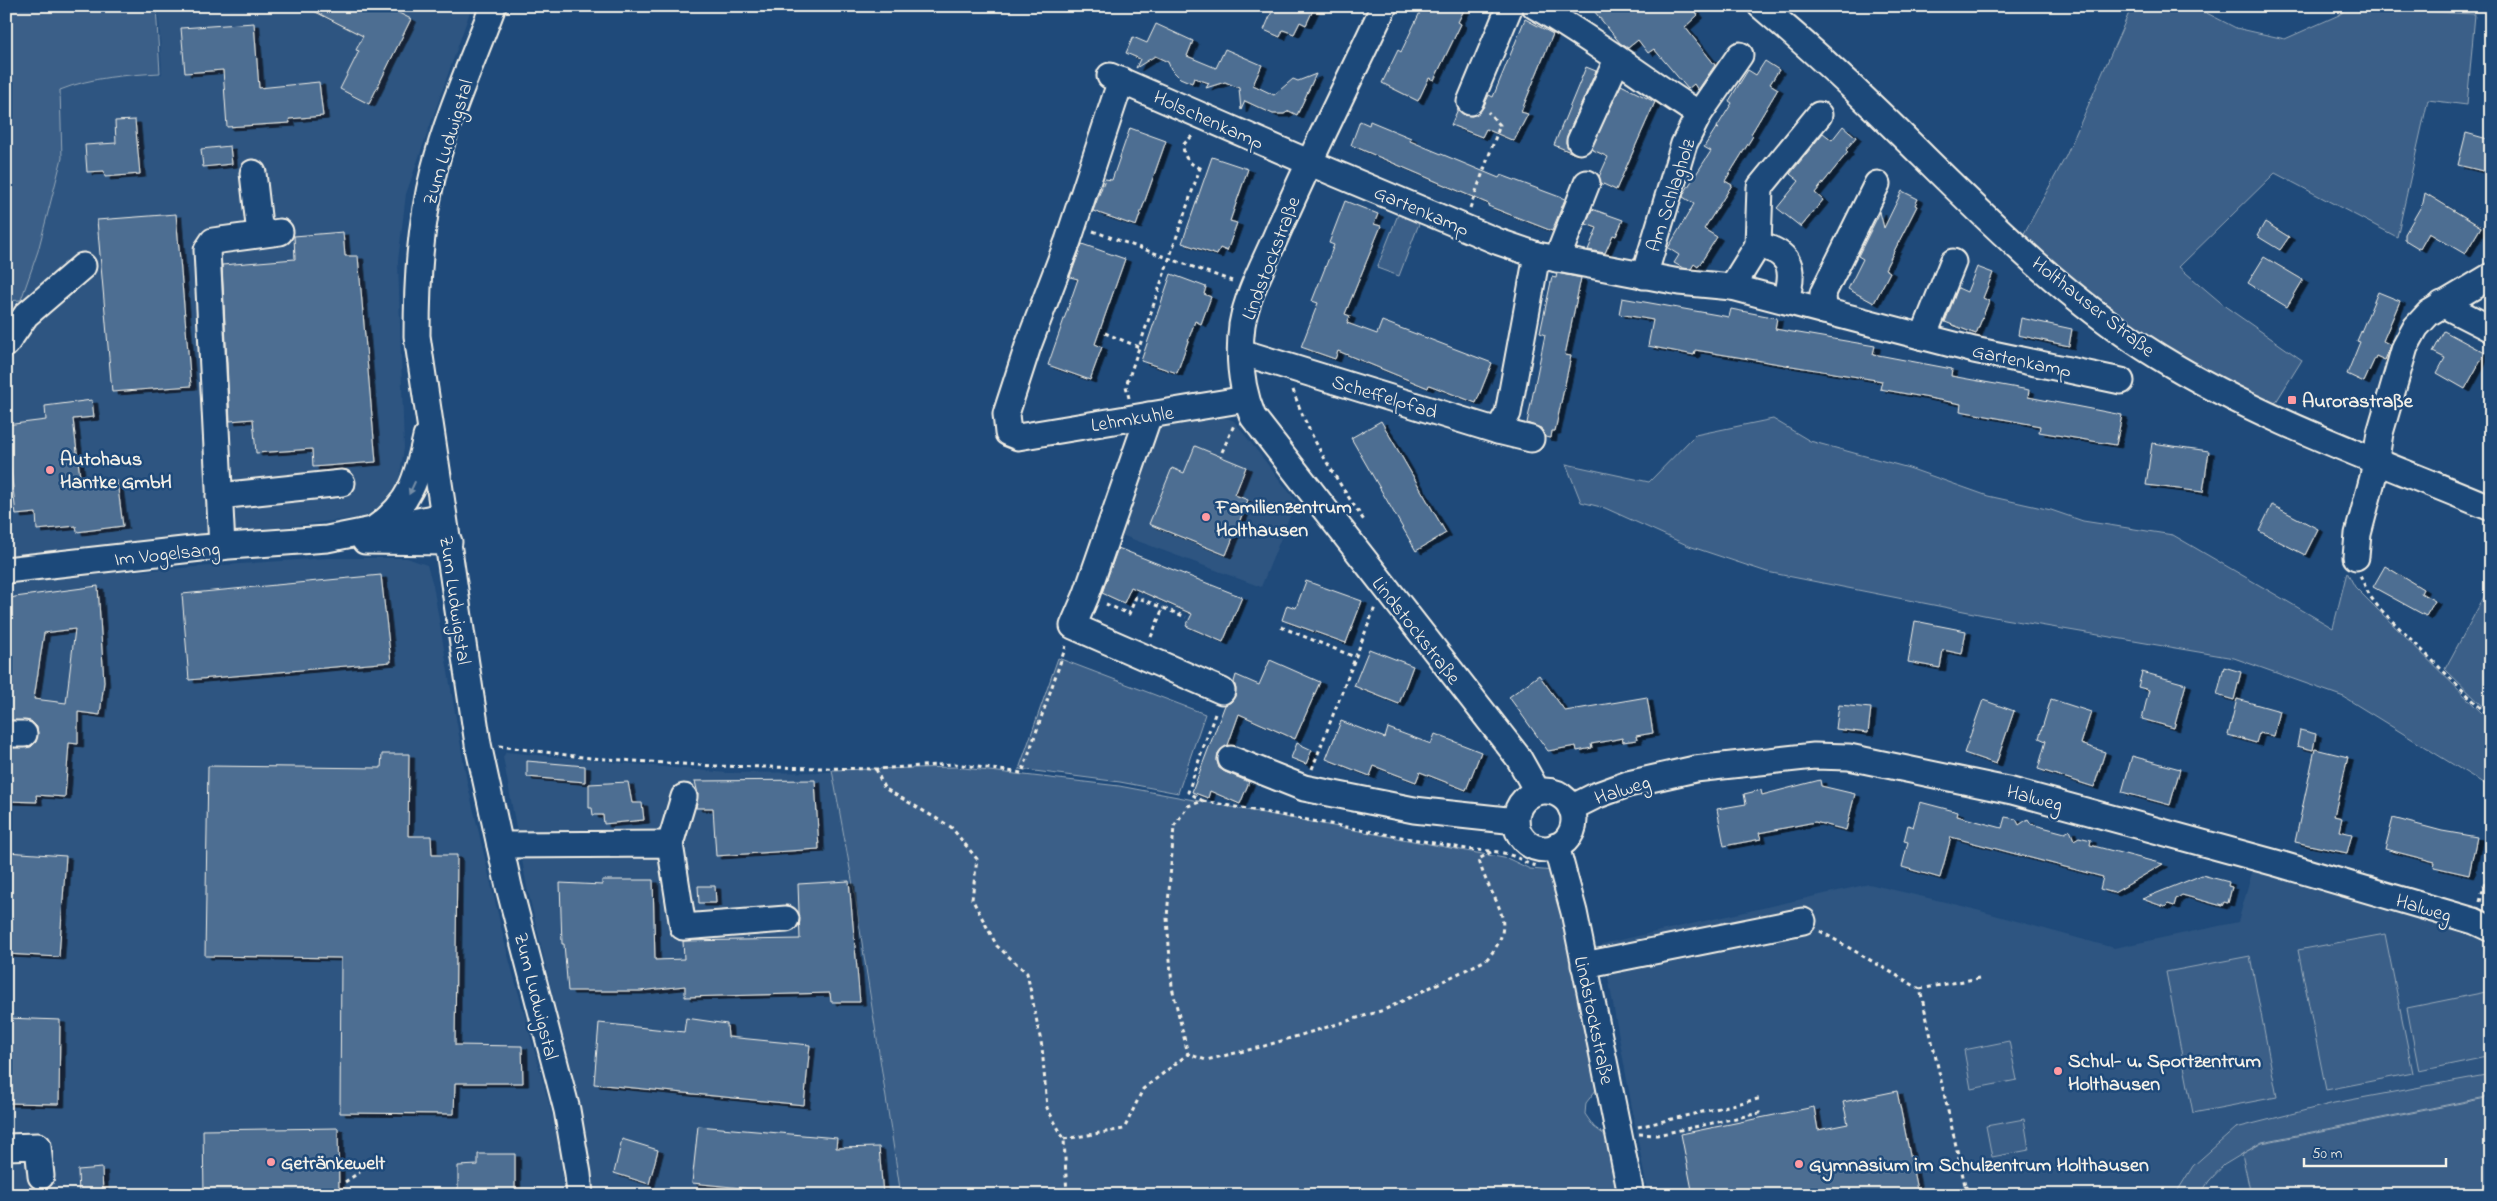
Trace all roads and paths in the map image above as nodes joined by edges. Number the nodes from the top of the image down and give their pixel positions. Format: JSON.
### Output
{"nodes":[{"id":1,"x":1384,"y":6,"type":"edge"},
{"id":2,"x":1510,"y":6,"type":"edge"},
{"id":3,"x":1535,"y":6,"type":"edge"},
{"id":4,"x":1761,"y":6,"type":"edge"},
{"id":5,"x":487,"y":9,"type":"edge"},
{"id":6,"x":1740,"y":55,"type":"dead end"},
{"id":7,"x":1617,"y":60,"type":"junction"},
{"id":8,"x":1470,"y":102,"type":"joint"},
{"id":9,"x":1699,"y":114,"type":"junction"},
{"id":10,"x":1819,"y":115,"type":"dead end"},
{"id":11,"x":1220,"y":124,"type":"junction"},
{"id":12,"x":1580,"y":141,"type":"dead end"},
{"id":13,"x":1308,"y":162,"type":"junction"},
{"id":14,"x":1200,"y":168,"type":"junction"},
{"id":15,"x":1205,"y":170,"type":"dead end"},
{"id":16,"x":253,"y":173,"type":"dead end"},
{"id":17,"x":1587,"y":183,"type":"dead end"},
{"id":18,"x":1877,"y":184,"type":"dead end"},
{"id":19,"x":1073,"y":224,"type":"junction"},
{"id":20,"x":1463,"y":227,"type":"junction"},
{"id":21,"x":1758,"y":245,"type":"junction"},
{"id":22,"x":1547,"y":257,"type":"junction"},
{"id":23,"x":1168,"y":258,"type":"junction"},
{"id":24,"x":1953,"y":262,"type":"dead end"},
{"id":25,"x":83,"y":266,"type":"dead end"},
{"id":26,"x":1644,"y":276,"type":"junction"},
{"id":27,"x":2491,"y":276,"type":"edge"},
{"id":28,"x":1732,"y":287,"type":"junction"},
{"id":29,"x":1254,"y":289,"type":"junction"},
{"id":30,"x":1786,"y":300,"type":"junction"},
{"id":31,"x":2442,"y":304,"type":"junction"},
{"id":32,"x":1824,"y":311,"type":"junction"},
{"id":33,"x":2491,"y":329,"type":"edge"},
{"id":34,"x":1105,"y":334,"type":"dead end"},
{"id":35,"x":1923,"y":337,"type":"junction"},
{"id":36,"x":6,"y":344,"type":"edge"},
{"id":37,"x":1139,"y":347,"type":"junction"},
{"id":38,"x":1241,"y":352,"type":"junction"},
{"id":39,"x":1284,"y":366,"type":"junction"},
{"id":40,"x":2121,"y":381,"type":"dead end"},
{"id":41,"x":1246,"y":399,"type":"junction"},
{"id":42,"x":1141,"y":416,"type":"junction"},
{"id":43,"x":429,"y":424,"type":"junction"},
{"id":44,"x":1498,"y":431,"type":"junction"},
{"id":45,"x":1531,"y":439,"type":"dead end"},
{"id":46,"x":2376,"y":461,"type":"junction"},
{"id":47,"x":342,"y":484,"type":"dead end"},
{"id":48,"x":220,"y":496,"type":"junction"},
{"id":49,"x":2491,"y":508,"type":"edge"},
{"id":50,"x":443,"y":516,"type":"junction"},
{"id":51,"x":1369,"y":528,"type":"dead end"},
{"id":52,"x":373,"y":530,"type":"junction"},
{"id":53,"x":327,"y":539,"type":"junction"},
{"id":54,"x":448,"y":542,"type":"junction"},
{"id":55,"x":222,"y":547,"type":"junction"},
{"id":56,"x":2356,"y":557,"type":"joint"},
{"id":57,"x":6,"y":570,"type":"edge"},
{"id":58,"x":1383,"y":586,"type":"junction"},
{"id":59,"x":1086,"y":596,"type":"junction"},
{"id":60,"x":1163,"y":608,"type":"junction"},
{"id":61,"x":1186,"y":617,"type":"dead end"},
{"id":62,"x":1073,"y":626,"type":"junction"},
{"id":63,"x":1281,"y":627,"type":"dead end"},
{"id":64,"x":1143,"y":656,"type":"junction"},
{"id":65,"x":1355,"y":658,"type":"junction"},
{"id":66,"x":1222,"y":691,"type":"joint"},
{"id":67,"x":2491,"y":718,"type":"edge"},
{"id":68,"x":478,"y":744,"type":"junction"},
{"id":69,"x":1231,"y":759,"type":"dead end"},
{"id":70,"x":876,"y":769,"type":"junction"},
{"id":71,"x":1304,"y":788,"type":"junction"},
{"id":72,"x":1538,"y":791,"type":"junction"},
{"id":73,"x":684,"y":797,"type":"dead end"},
{"id":74,"x":1203,"y":801,"type":"junction"},
{"id":75,"x":1571,"y":808,"type":"junction"},
{"id":76,"x":1516,"y":821,"type":"junction"},
{"id":77,"x":670,"y":844,"type":"junction"},
{"id":78,"x":500,"y":845,"type":"junction"},
{"id":79,"x":1491,"y":852,"type":"junction"},
{"id":80,"x":1559,"y":857,"type":"junction"},
{"id":81,"x":2491,"y":859,"type":"edge"},
{"id":82,"x":786,"y":919,"type":"dead end"},
{"id":83,"x":1803,"y":921,"type":"joint"},
{"id":84,"x":2483,"y":925,"type":"edge"},
{"id":85,"x":1584,"y":965,"type":"junction"},
{"id":86,"x":1979,"y":978,"type":"dead end"},
{"id":87,"x":1920,"y":989,"type":"junction"},
{"id":88,"x":1188,"y":1054,"type":"junction"},
{"id":89,"x":1762,"y":1098,"type":"dead end"},
{"id":90,"x":1764,"y":1112,"type":"dead end"},
{"id":91,"x":1619,"y":1133,"type":"junction"},
{"id":92,"x":1064,"y":1139,"type":"junction"},
{"id":93,"x":6,"y":1147,"type":"edge"},
{"id":94,"x":360,"y":1172,"type":"dead end"},
{"id":95,"x":41,"y":1176,"type":"dead end"},
{"id":96,"x":345,"y":1182,"type":"dead end"},
{"id":97,"x":1965,"y":1185,"type":"junction"},
{"id":98,"x":580,"y":1195,"type":"edge"},
{"id":99,"x":1067,"y":1195,"type":"edge"},
{"id":100,"x":1631,"y":1195,"type":"edge"},
{"id":101,"x":1964,"y":1195,"type":"edge"},
{"id":102,"x":1970,"y":1195,"type":"edge"}],
"edges":[{"from":1,"to":13,"type":"street","name":"Lindstockstraße"},
{"from":2,"to":8,"type":"street"},
{"from":3,"to":7,"type":"street","name":"Am Schlagholz"},
{"from":4,"to":46,"type":"street","name":"Holthauser Straße"},
{"from":5,"to":43,"type":"street","name":"Zum Ludwigstal"},
{"from":6,"to":9,"type":"street","name":"Am Schlagholz"},
{"from":7,"to":9,"type":"street","name":"Am Schlagholz"},
{"from":7,"to":12,"type":"street"},
{"from":8,"to":20,"type":"path"},
{"from":9,"to":26,"type":"street","name":"Am Schlagholz"},
{"from":10,"to":21,"type":"street"},
{"from":11,"to":13,"type":"street","name":"Holschenkamp"},
{"from":11,"to":14,"type":"path"},
{"from":11,"to":19,"type":"street","name":"Holschenkamp"},
{"from":13,"to":20,"type":"street","name":"Gartenkamp"},
{"from":13,"to":29,"type":"street","name":"Lindstockstraße"},
{"from":14,"to":15,"type":"path"},
{"from":14,"to":23,"type":"path"},
{"from":16,"to":48,"type":"street"},
{"from":17,"to":22,"type":"street"},
{"from":18,"to":32,"type":"street"},
{"from":19,"to":23,"type":"path"},
{"from":19,"to":42,"type":"street","name":"Lehmkuhle"},
{"from":20,"to":22,"type":"street","name":"Gartenkamp"},
{"from":21,"to":28,"type":"street"},
{"from":21,"to":30,"type":"street"},
{"from":22,"to":26,"type":"street","name":"Gartenkamp"},
{"from":22,"to":44,"type":"street"},
{"from":23,"to":29,"type":"path"},
{"from":23,"to":37,"type":"path"},
{"from":24,"to":35,"type":"street"},
{"from":25,"to":36,"type":"street"},
{"from":26,"to":28,"type":"street","name":"Gartenkamp"},
{"from":27,"to":31,"type":"street"},
{"from":28,"to":30,"type":"street","name":"Gartenkamp"},
{"from":29,"to":38,"type":"street","name":"Lindstockstraße"},
{"from":30,"to":32,"type":"street","name":"Gartenkamp"},
{"from":31,"to":33,"type":"street"},
{"from":31,"to":46,"type":"street"},
{"from":32,"to":35,"type":"street","name":"Gartenkamp"},
{"from":34,"to":37,"type":"path"},
{"from":35,"to":40,"type":"street","name":"Gartenkamp"},
{"from":37,"to":42,"type":"path"},
{"from":38,"to":39,"type":"street","name":"Scheffelpfad"},
{"from":38,"to":41,"type":"street","name":"Lindstockstraße"},
{"from":39,"to":44,"type":"street","name":"Scheffelpfad"},
{"from":39,"to":51,"type":"path"},
{"from":41,"to":42,"type":"street","name":"Lehmkuhle"},
{"from":41,"to":58,"type":"street","name":"Lindstockstraße"},
{"from":42,"to":59,"type":"street"},
{"from":43,"to":50,"type":"street","name":"Zum Ludwigstal"},
{"from":43,"to":52,"type":"street","name":"Im Vogelsang","one_way":true},
{"from":44,"to":45,"type":"street","name":"Scheffelpfad"},
{"from":46,"to":49,"type":"street","name":"Holthauser Straße"},
{"from":46,"to":56,"type":"street"},
{"from":47,"to":48,"type":"street"},
{"from":48,"to":55,"type":"street"},
{"from":50,"to":52,"type":"street","name":"Im Vogelsang"},
{"from":50,"to":54,"type":"street","name":"Zum Ludwigstal"},
{"from":52,"to":53,"type":"street","name":"Im Vogelsang"},
{"from":53,"to":54,"type":"street","name":"Im Vogelsang"},
{"from":53,"to":55,"type":"street","name":"Im Vogelsang"},
{"from":54,"to":68,"type":"street","name":"Zum Ludwigstal"},
{"from":55,"to":57,"type":"street","name":"Im Vogelsang"},
{"from":56,"to":67,"type":"path"},
{"from":58,"to":65,"type":"path"},
{"from":58,"to":72,"type":"street","name":"Lindstockstraße"},
{"from":59,"to":60,"type":"path"},
{"from":59,"to":62,"type":"street"},
{"from":60,"to":61,"type":"path"},
{"from":60,"to":64,"type":"path"},
{"from":62,"to":64,"type":"street"},
{"from":62,"to":70,"type":"path"},
{"from":63,"to":65,"type":"path"},
{"from":64,"to":66,"type":"street"},
{"from":65,"to":71,"type":"path"},
{"from":66,"to":74,"type":"path"},
{"from":68,"to":70,"type":"path"},
{"from":68,"to":78,"type":"street","name":"Zum Ludwigstal"},
{"from":69,"to":71,"type":"street"},
{"from":70,"to":92,"type":"path"},
{"from":71,"to":76,"type":"street"},
{"from":72,"to":75,"type":"street"},
{"from":72,"to":76,"type":"street"},
{"from":73,"to":77,"type":"street"},
{"from":74,"to":79,"type":"path"},
{"from":74,"to":88,"type":"path"},
{"from":75,"to":80,"type":"street"},
{"from":75,"to":84,"type":"street","name":"Halweg"},
{"from":76,"to":80,"type":"street"},
{"from":77,"to":78,"type":"street"},
{"from":77,"to":82,"type":"street"},
{"from":78,"to":98,"type":"street","name":"Zum Ludwigstal"},
{"from":79,"to":80,"type":"path"},
{"from":79,"to":88,"type":"path"},
{"from":80,"to":85,"type":"street","name":"Lindstockstraße"},
{"from":81,"to":84,"type":"path"},
{"from":83,"to":85,"type":"street"},
{"from":83,"to":87,"type":"path"},
{"from":85,"to":91,"type":"street","name":"Lindstockstraße"},
{"from":86,"to":87,"type":"path"},
{"from":87,"to":97,"type":"path"},
{"from":88,"to":92,"type":"path"},
{"from":89,"to":91,"type":"path"},
{"from":90,"to":91,"type":"path"},
{"from":91,"to":100,"type":"street","name":"Lindstockstraße"},
{"from":92,"to":99,"type":"path"},
{"from":93,"to":95,"type":"street"},
{"from":94,"to":96,"type":"path"},
{"from":97,"to":101,"type":"path"},
{"from":97,"to":102,"type":"path"}]}
